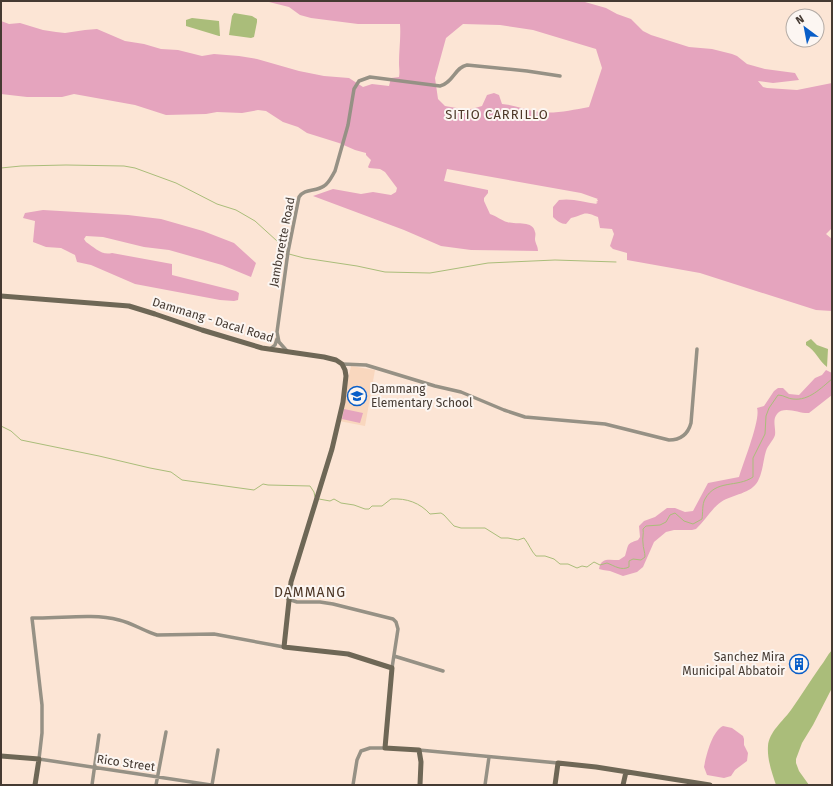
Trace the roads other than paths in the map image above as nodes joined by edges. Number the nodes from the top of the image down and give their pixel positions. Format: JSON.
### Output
{"nodes":[{"id":1,"x":560,"y":76,"type":"dead end"},
{"id":2,"x":1,"y":296,"type":"edge"},
{"id":3,"x":278,"y":338,"type":"junction"},
{"id":4,"x":270,"y":349,"type":"junction"},
{"id":5,"x":697,"y":350,"type":"dead end"},
{"id":6,"x":287,"y":351,"type":"junction"},
{"id":7,"x":342,"y":364,"type":"junction"},
{"id":8,"x":288,"y":599,"type":"junction"},
{"id":9,"x":284,"y":647,"type":"junction"},
{"id":10,"x":394,"y":656,"type":"junction"},
{"id":11,"x":392,"y":668,"type":"junction"},
{"id":12,"x":443,"y":671,"type":"dead end"},
{"id":13,"x":166,"y":732,"type":"dead end"},
{"id":14,"x":99,"y":735,"type":"dead end"},
{"id":15,"x":385,"y":748,"type":"junction"},
{"id":16,"x":218,"y":750,"type":"dead end"},
{"id":17,"x":419,"y":750,"type":"junction"},
{"id":18,"x":1,"y":756,"type":"edge"},
{"id":19,"x":489,"y":757,"type":"junction"},
{"id":20,"x":39,"y":759,"type":"junction"},
{"id":21,"x":558,"y":763,"type":"junction"},
{"id":22,"x":94,"y":768,"type":"junction"},
{"id":23,"x":626,"y":772,"type":"junction"},
{"id":24,"x":157,"y":778,"type":"junction"},
{"id":25,"x":692,"y":783,"type":"edge"},
{"id":26,"x":35,"y":785,"type":"edge"},
{"id":27,"x":92,"y":785,"type":"edge"},
{"id":28,"x":156,"y":785,"type":"edge"},
{"id":29,"x":211,"y":785,"type":"edge"},
{"id":30,"x":353,"y":785,"type":"edge"},
{"id":31,"x":420,"y":785,"type":"edge"},
{"id":32,"x":485,"y":785,"type":"edge"},
{"id":33,"x":555,"y":785,"type":"edge"},
{"id":34,"x":623,"y":785,"type":"edge"},
{"id":35,"x":710,"y":785,"type":"edge"}],
"edges":[{"from":1,"to":3,"type":"street","name":"Jamborette Road"},
{"from":2,"to":4,"type":"street","name":"Dammang - Dacal Road"},
{"from":3,"to":4,"type":"street"},
{"from":3,"to":6,"type":"street"},
{"from":4,"to":6,"type":"street","name":"Dammang - Dacal Road"},
{"from":5,"to":7,"type":"street"},
{"from":6,"to":7,"type":"street","name":"Dammang - Dacal Road"},
{"from":7,"to":8,"type":"street"},
{"from":8,"to":9,"type":"street"},
{"from":8,"to":10,"type":"street"},
{"from":9,"to":11,"type":"street"},
{"from":9,"to":20,"type":"street"},
{"from":10,"to":11,"type":"street"},
{"from":10,"to":12,"type":"street"},
{"from":11,"to":15,"type":"street"},
{"from":13,"to":24,"type":"street"},
{"from":14,"to":22,"type":"street"},
{"from":15,"to":17,"type":"street"},
{"from":15,"to":30,"type":"street"},
{"from":16,"to":29,"type":"street"},
{"from":17,"to":19,"type":"street"},
{"from":17,"to":31,"type":"street"},
{"from":18,"to":20,"type":"street"},
{"from":19,"to":21,"type":"street"},
{"from":19,"to":32,"type":"street"},
{"from":20,"to":22,"type":"street","name":"Rico Street"},
{"from":20,"to":26,"type":"street"},
{"from":21,"to":23,"type":"street"},
{"from":21,"to":33,"type":"street"},
{"from":22,"to":24,"type":"street","name":"Rico Street"},
{"from":22,"to":27,"type":"street"},
{"from":23,"to":25,"type":"street"},
{"from":23,"to":34,"type":"street"},
{"from":24,"to":28,"type":"street"},
{"from":24,"to":29,"type":"street","name":"Rico Street"},
{"from":25,"to":35,"type":"street"}]}
